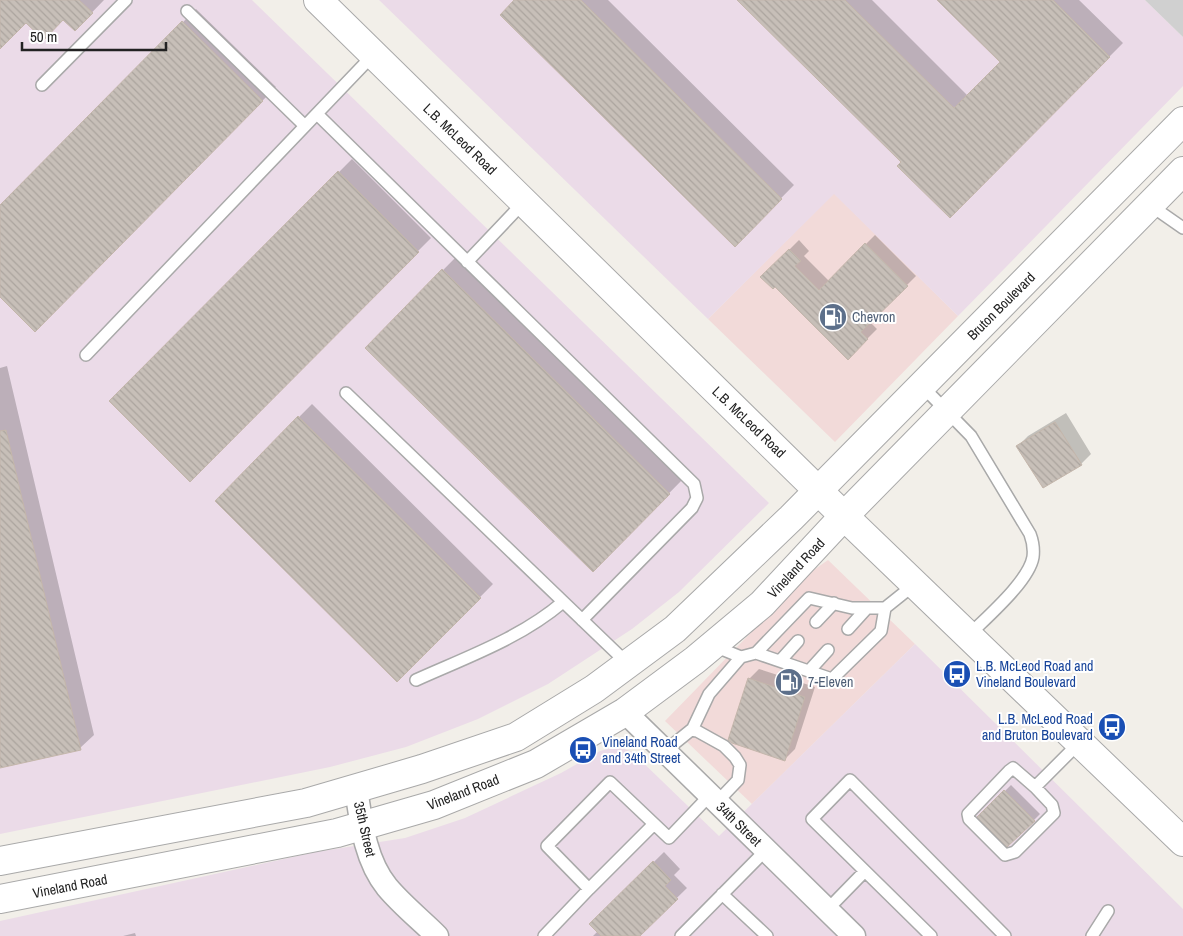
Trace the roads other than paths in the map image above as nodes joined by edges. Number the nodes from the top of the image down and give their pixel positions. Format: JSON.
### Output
{"nodes":[{"id":1,"x":126,"y":0,"type":"edge"},
{"id":2,"x":318,"y":0,"type":"edge"},
{"id":3,"x":187,"y":11,"type":"dead end"},
{"id":4,"x":373,"y":55,"type":"junction"},
{"id":5,"x":42,"y":85,"type":"dead end"},
{"id":6,"x":317,"y":114,"type":"junction"},
{"id":7,"x":1183,"y":122,"type":"edge"},
{"id":8,"x":305,"y":126,"type":"junction"},
{"id":9,"x":1183,"y":171,"type":"edge"},
{"id":10,"x":524,"y":202,"type":"junction"},
{"id":11,"x":1150,"y":205,"type":"junction"},
{"id":12,"x":1183,"y":228,"type":"edge"},
{"id":13,"x":467,"y":262,"type":"junction"},
{"id":14,"x":86,"y":355,"type":"dead end"},
{"id":15,"x":922,"y":386,"type":"junction"},
{"id":16,"x":346,"y":393,"type":"dead end"},
{"id":17,"x":948,"y":411,"type":"junction"},
{"id":18,"x":819,"y":490,"type":"junction"},
{"id":19,"x":844,"y":516,"type":"junction"},
{"id":20,"x":915,"y":584,"type":"junction"},
{"id":21,"x":563,"y":602,"type":"junction"},
{"id":22,"x":834,"y":604,"type":"junction"},
{"id":23,"x":867,"y":608,"type":"junction"},
{"id":24,"x":885,"y":608,"type":"junction"},
{"id":25,"x":582,"y":620,"type":"junction"},
{"id":26,"x":816,"y":622,"type":"dead end"},
{"id":27,"x":848,"y":629,"type":"dead end"},
{"id":28,"x":969,"y":635,"type":"junction"},
{"id":29,"x":798,"y":641,"type":"dead end"},
{"id":30,"x":713,"y":645,"type":"junction"},
{"id":31,"x":828,"y":650,"type":"dead end"},
{"id":32,"x":756,"y":653,"type":"junction"},
{"id":33,"x":741,"y":657,"type":"junction"},
{"id":34,"x":780,"y":661,"type":"junction"},
{"id":35,"x":628,"y":664,"type":"junction"},
{"id":36,"x":809,"y":671,"type":"junction"},
{"id":37,"x":416,"y":680,"type":"dead end"},
{"id":38,"x":625,"y":712,"type":"junction"},
{"id":39,"x":692,"y":730,"type":"junction"},
{"id":40,"x":1080,"y":742,"type":"junction"},
{"id":41,"x":665,"y":751,"type":"junction"},
{"id":42,"x":1035,"y":787,"type":"junction"},
{"id":43,"x":356,"y":788,"type":"junction"},
{"id":44,"x":713,"y":799,"type":"junction"},
{"id":45,"x":654,"y":824,"type":"junction"},
{"id":46,"x":362,"y":826,"type":"junction"},
{"id":47,"x":1180,"y":835,"type":"edge"},
{"id":48,"x":766,"y":850,"type":"junction"},
{"id":49,"x":0,"y":861,"type":"edge"},
{"id":50,"x":865,"y":871,"type":"junction"},
{"id":51,"x":589,"y":890,"type":"junction"},
{"id":52,"x":722,"y":894,"type":"junction"},
{"id":53,"x":0,"y":899,"type":"edge"},
{"id":54,"x":827,"y":910,"type":"junction"},
{"id":55,"x":1108,"y":911,"type":"dead end"},
{"id":56,"x":437,"y":936,"type":"edge"},
{"id":57,"x":544,"y":936,"type":"edge"},
{"id":58,"x":681,"y":936,"type":"edge"},
{"id":59,"x":767,"y":936,"type":"edge"},
{"id":60,"x":854,"y":936,"type":"edge"},
{"id":61,"x":930,"y":936,"type":"edge"},
{"id":62,"x":1005,"y":936,"type":"edge"},
{"id":63,"x":1092,"y":936,"type":"edge"}],
"edges":[{"from":1,"to":5,"type":"lane"},
{"from":2,"to":4,"type":"street","name":"L.B. McLeod Road"},
{"from":3,"to":8,"type":"lane"},
{"from":4,"to":6,"type":"lane"},
{"from":4,"to":10,"type":"street","name":"L.B. McLeod Road"},
{"from":6,"to":8,"type":"lane"},
{"from":6,"to":13,"type":"lane"},
{"from":7,"to":15,"type":"street","name":"Bruton Boulevard"},
{"from":8,"to":14,"type":"lane"},
{"from":9,"to":11,"type":"street"},
{"from":10,"to":13,"type":"lane"},
{"from":10,"to":18,"type":"street","name":"L.B. McLeod Road"},
{"from":11,"to":12,"type":"lane"},
{"from":11,"to":17,"type":"street"},
{"from":13,"to":25,"type":"lane"},
{"from":15,"to":17,"type":"lane"},
{"from":15,"to":18,"type":"street","name":"Bruton Boulevard"},
{"from":16,"to":21,"type":"lane"},
{"from":17,"to":19,"type":"street"},
{"from":17,"to":28,"type":"lane"},
{"from":18,"to":19,"type":"street","name":"L.B. McLeod Road"},
{"from":18,"to":35,"type":"street"},
{"from":19,"to":20,"type":"street","name":"L.B. McLeod Road"},
{"from":19,"to":30,"type":"street","name":"Vineland Road"},
{"from":20,"to":24,"type":"lane"},
{"from":20,"to":28,"type":"street","name":"L.B. McLeod Road"},
{"from":21,"to":25,"type":"lane"},
{"from":21,"to":37,"type":"lane"},
{"from":22,"to":23,"type":"lane"},
{"from":22,"to":26,"type":"lane"},
{"from":22,"to":32,"type":"lane"},
{"from":23,"to":24,"type":"lane"},
{"from":23,"to":27,"type":"lane"},
{"from":24,"to":36,"type":"lane"},
{"from":25,"to":35,"type":"lane"},
{"from":28,"to":40,"type":"street","name":"L.B. McLeod Road"},
{"from":29,"to":34,"type":"lane"},
{"from":30,"to":33,"type":"lane"},
{"from":30,"to":38,"type":"street","name":"Vineland Road"},
{"from":31,"to":36,"type":"lane"},
{"from":32,"to":33,"type":"lane"},
{"from":32,"to":34,"type":"lane"},
{"from":33,"to":39,"type":"lane"},
{"from":34,"to":36,"type":"lane"},
{"from":35,"to":43,"type":"street"},
{"from":38,"to":41,"type":"street","name":"34th Street"},
{"from":38,"to":46,"type":"street","name":"Vineland Road"},
{"from":39,"to":41,"type":"lane"},
{"from":39,"to":44,"type":"lane"},
{"from":40,"to":42,"type":"lane"},
{"from":40,"to":47,"type":"street","name":"L.B. McLeod Road"},
{"from":41,"to":44,"type":"street","name":"34th Street"},
{"from":42,"to":42,"type":"lane"},
{"from":43,"to":46,"type":"street","name":"35th Street"},
{"from":43,"to":49,"type":"street"},
{"from":44,"to":45,"type":"lane"},
{"from":44,"to":48,"type":"street","name":"34th Street"},
{"from":45,"to":51,"type":"lane"},
{"from":45,"to":51,"type":"lane"},
{"from":46,"to":53,"type":"street","name":"Vineland Road"},
{"from":46,"to":56,"type":"street","name":"35th Street"},
{"from":48,"to":52,"type":"lane"},
{"from":48,"to":54,"type":"street","name":"34th Street"},
{"from":50,"to":54,"type":"lane"},
{"from":50,"to":61,"type":"lane"},
{"from":50,"to":62,"type":"lane"},
{"from":51,"to":57,"type":"lane"},
{"from":52,"to":58,"type":"lane"},
{"from":52,"to":59,"type":"lane"},
{"from":54,"to":60,"type":"street","name":"34th Street"},
{"from":55,"to":63,"type":"lane"}]}
